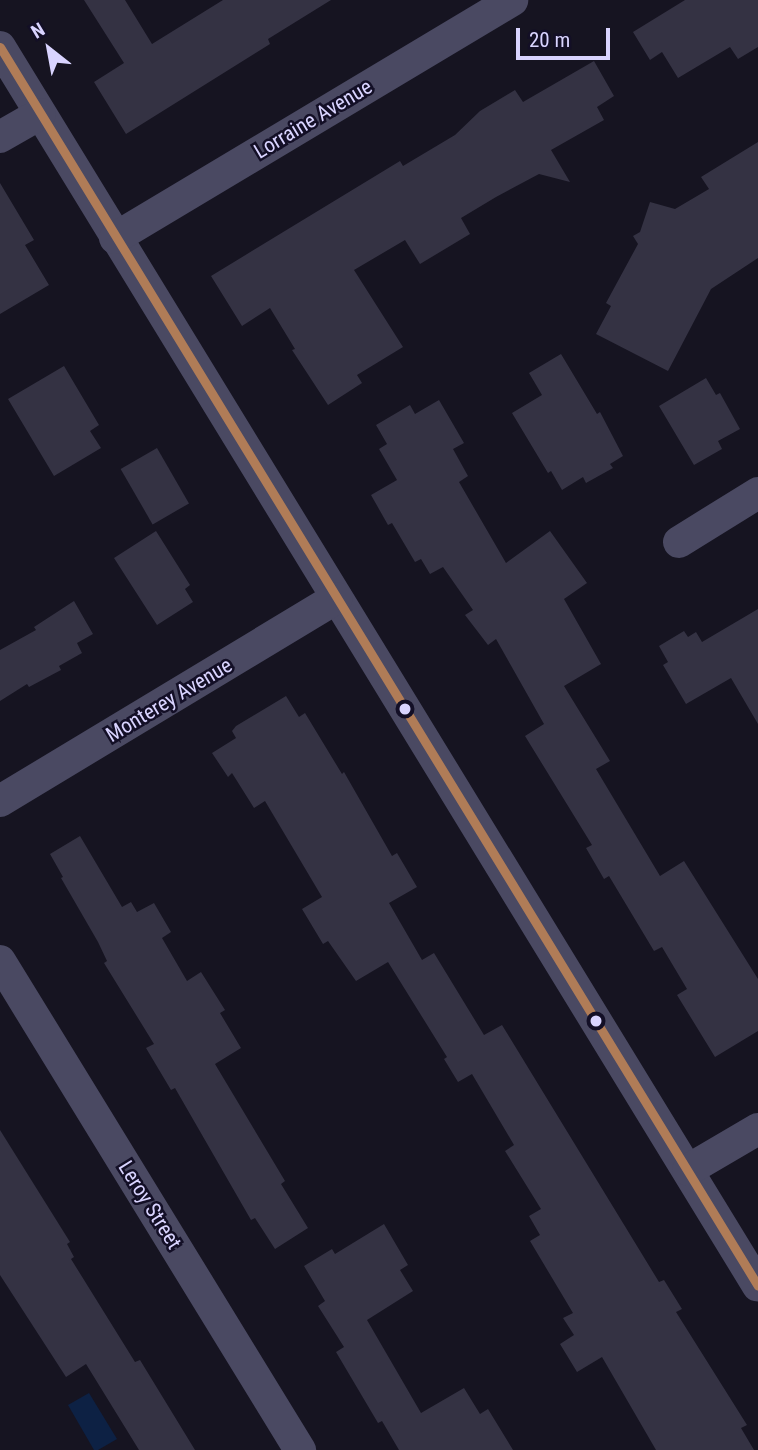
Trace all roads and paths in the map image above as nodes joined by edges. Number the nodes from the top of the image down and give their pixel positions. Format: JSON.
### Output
{"nodes":[{"id":1,"x":512,"y":0,"type":"edge"},
{"id":2,"x":0,"y":47,"type":"edge"},
{"id":3,"x":40,"y":114,"type":"junction"},
{"id":4,"x":0,"y":137,"type":"edge"},
{"id":5,"x":115,"y":238,"type":"junction"},
{"id":6,"x":758,"y":493,"type":"edge"},
{"id":7,"x":679,"y":542,"type":"dead end"},
{"id":8,"x":337,"y":598,"type":"junction"},
{"id":9,"x":0,"y":801,"type":"edge"},
{"id":10,"x":0,"y":961,"type":"edge"},
{"id":11,"x":758,"y":1129,"type":"edge"},
{"id":12,"x":688,"y":1170,"type":"junction"},
{"id":13,"x":758,"y":1286,"type":"edge"},
{"id":14,"x":300,"y":1450,"type":"edge"}],
"edges":[{"from":1,"to":5,"type":"street","name":"Lorraine Avenue"},
{"from":2,"to":3,"type":"street"},
{"from":3,"to":4,"type":"street"},
{"from":3,"to":5,"type":"street"},
{"from":5,"to":8,"type":"street"},
{"from":6,"to":7,"type":"street"},
{"from":8,"to":9,"type":"street","name":"Monterey Avenue"},
{"from":8,"to":12,"type":"street"},
{"from":10,"to":14,"type":"street","name":"Leroy Street"},
{"from":11,"to":12,"type":"street"},
{"from":12,"to":13,"type":"street"}]}
